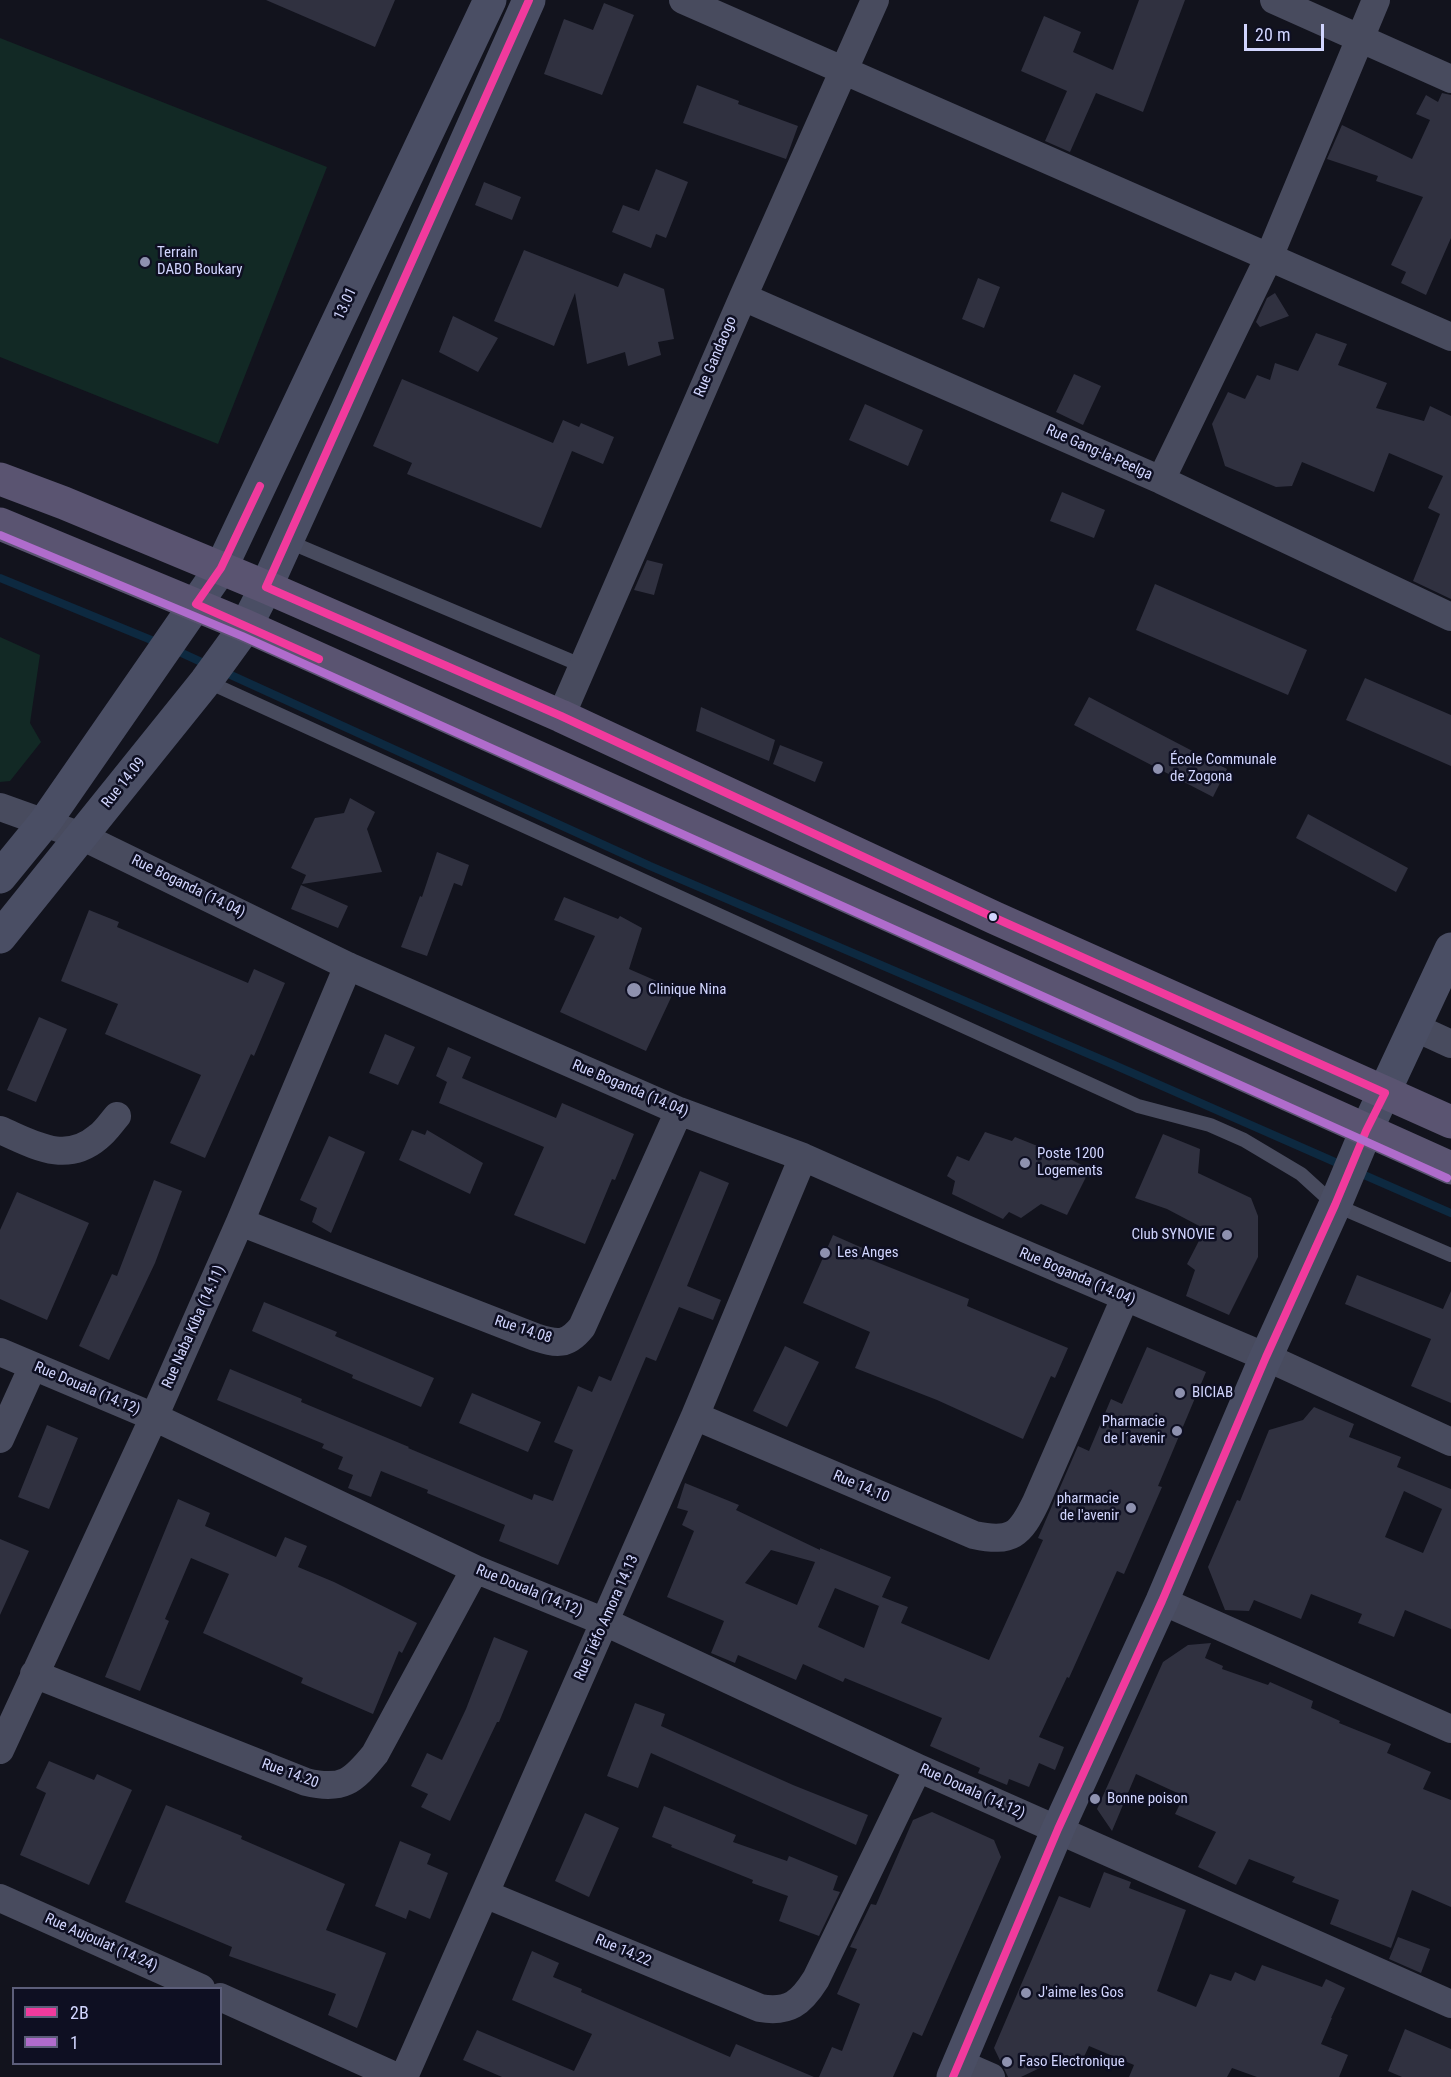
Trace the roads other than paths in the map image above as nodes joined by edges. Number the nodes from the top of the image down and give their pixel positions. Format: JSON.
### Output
{"nodes":[{"id":1,"x":490,"y":0,"type":"edge"},
{"id":2,"x":529,"y":0,"type":"edge"},
{"id":3,"x":683,"y":0,"type":"edge"},
{"id":4,"x":875,"y":0,"type":"edge"},
{"id":5,"x":1275,"y":0,"type":"edge"},
{"id":6,"x":1376,"y":0,"type":"edge"},
{"id":7,"x":1360,"y":36,"type":"junction"},
{"id":8,"x":844,"y":71,"type":"junction"},
{"id":9,"x":1451,"y":78,"type":"edge"},
{"id":10,"x":1269,"y":257,"type":"junction"},
{"id":11,"x":743,"y":297,"type":"junction"},
{"id":12,"x":1451,"y":337,"type":"edge"},
{"id":13,"x":0,"y":479,"type":"edge"},
{"id":14,"x":1161,"y":480,"type":"junction"},
{"id":15,"x":0,"y":524,"type":"edge"},
{"id":16,"x":287,"y":541,"type":"junction"},
{"id":17,"x":221,"y":568,"type":"junction"},
{"id":18,"x":266,"y":587,"type":"junction"},
{"id":19,"x":196,"y":604,"type":"junction"},
{"id":20,"x":1451,"y":617,"type":"edge"},
{"id":21,"x":246,"y":626,"type":"junction"},
{"id":22,"x":583,"y":666,"type":"junction"},
{"id":23,"x":206,"y":681,"type":"junction"},
{"id":24,"x":561,"y":716,"type":"junction"},
{"id":25,"x":0,"y":807,"type":"edge"},
{"id":26,"x":45,"y":822,"type":"junction"},
{"id":27,"x":81,"y":836,"type":"junction"},
{"id":28,"x":0,"y":877,"type":"edge"},
{"id":29,"x":0,"y":937,"type":"edge"},
{"id":30,"x":1451,"y":949,"type":"edge"},
{"id":31,"x":348,"y":966,"type":"junction"},
{"id":32,"x":1414,"y":1027,"type":"junction"},
{"id":33,"x":1451,"y":1044,"type":"edge"},
{"id":34,"x":1385,"y":1093,"type":"junction"},
{"id":35,"x":679,"y":1111,"type":"junction"},
{"id":36,"x":117,"y":1116,"type":"dead end"},
{"id":37,"x":1451,"y":1122,"type":"edge"},
{"id":38,"x":0,"y":1130,"type":"edge"},
{"id":39,"x":1366,"y":1131,"type":"junction"},
{"id":40,"x":803,"y":1157,"type":"junction"},
{"id":41,"x":1451,"y":1168,"type":"edge"},
{"id":42,"x":1335,"y":1205,"type":"junction"},
{"id":43,"x":240,"y":1222,"type":"junction"},
{"id":44,"x":1451,"y":1255,"type":"edge"},
{"id":45,"x":1125,"y":1298,"type":"junction"},
{"id":46,"x":0,"y":1353,"type":"edge"},
{"id":47,"x":1266,"y":1357,"type":"junction"},
{"id":48,"x":33,"y":1366,"type":"junction"},
{"id":49,"x":695,"y":1416,"type":"junction"},
{"id":50,"x":154,"y":1417,"type":"junction"},
{"id":51,"x":0,"y":1439,"type":"edge"},
{"id":52,"x":1451,"y":1442,"type":"edge"},
{"id":53,"x":475,"y":1569,"type":"junction"},
{"id":54,"x":1162,"y":1601,"type":"junction"},
{"id":55,"x":605,"y":1622,"type":"junction"},
{"id":56,"x":34,"y":1674,"type":"junction"},
{"id":57,"x":1451,"y":1729,"type":"edge"},
{"id":58,"x":0,"y":1750,"type":"edge"},
{"id":59,"x":918,"y":1768,"type":"junction"},
{"id":60,"x":1058,"y":1829,"type":"junction"},
{"id":61,"x":485,"y":1894,"type":"junction"},
{"id":62,"x":0,"y":1898,"type":"edge"},
{"id":63,"x":197,"y":1987,"type":"edge"},
{"id":64,"x":222,"y":1998,"type":"edge"},
{"id":65,"x":1451,"y":2004,"type":"edge"},
{"id":66,"x":956,"y":2070,"type":"edge"},
{"id":67,"x":397,"y":2077,"type":"edge"},
{"id":68,"x":404,"y":2077,"type":"edge"},
{"id":69,"x":991,"y":2077,"type":"edge"}],
"edges":[{"from":1,"to":17,"type":"street","name":"13.01"},
{"from":2,"to":16,"type":"street"},
{"from":3,"to":8,"type":"street"},
{"from":4,"to":8,"type":"street","name":"Rue Gandaogo"},
{"from":5,"to":7,"type":"street"},
{"from":6,"to":7,"type":"street"},
{"from":7,"to":9,"type":"street"},
{"from":7,"to":10,"type":"street"},
{"from":8,"to":10,"type":"street"},
{"from":8,"to":11,"type":"street","name":"Rue Gandaogo"},
{"from":10,"to":12,"type":"street"},
{"from":10,"to":14,"type":"street"},
{"from":11,"to":14,"type":"street","name":"Rue Gang-la-Peelga"},
{"from":11,"to":22,"type":"street","name":"Rue Gandaogo"},
{"from":13,"to":17,"type":"main road"},
{"from":14,"to":20,"type":"street","name":"Rue Gang-la-Peelga"},
{"from":15,"to":19,"type":"main road"},
{"from":16,"to":18,"type":"street"},
{"from":16,"to":22,"type":"lane"},
{"from":17,"to":18,"type":"main road"},
{"from":17,"to":19,"type":"street","name":"13.01"},
{"from":18,"to":21,"type":"street"},
{"from":18,"to":24,"type":"main road"},
{"from":19,"to":21,"type":"main road"},
{"from":19,"to":26,"type":"street"},
{"from":21,"to":23,"type":"street","name":"Rue 14.09"},
{"from":21,"to":39,"type":"main road"},
{"from":22,"to":24,"type":"street","name":"Rue Gandaogo"},
{"from":23,"to":27,"type":"street","name":"Rue 14.09"},
{"from":23,"to":42,"type":"lane"},
{"from":24,"to":34,"type":"main road"},
{"from":25,"to":26,"type":"street","name":"Rue Boganda (14.04)"},
{"from":26,"to":27,"type":"street","name":"Rue Boganda (14.04)"},
{"from":26,"to":28,"type":"street"},
{"from":27,"to":29,"type":"street","name":"Rue 14.09"},
{"from":27,"to":31,"type":"street","name":"Rue Boganda (14.04)"},
{"from":30,"to":32,"type":"street"},
{"from":31,"to":35,"type":"street","name":"Rue Boganda (14.04)"},
{"from":31,"to":43,"type":"street","name":"Rue Naba Kiba (14.11)"},
{"from":32,"to":33,"type":"street"},
{"from":32,"to":34,"type":"street"},
{"from":34,"to":37,"type":"main road"},
{"from":34,"to":39,"type":"street"},
{"from":35,"to":40,"type":"street","name":"Rue Boganda (14.04)"},
{"from":35,"to":43,"type":"street","name":"Rue 14.08"},
{"from":36,"to":38,"type":"street"},
{"from":39,"to":41,"type":"main road"},
{"from":39,"to":42,"type":"street"},
{"from":40,"to":45,"type":"street","name":"Rue Boganda (14.04)"},
{"from":40,"to":49,"type":"street","name":"Rue Tiéfo Amora 14.13"},
{"from":42,"to":44,"type":"lane"},
{"from":42,"to":47,"type":"street"},
{"from":43,"to":50,"type":"street","name":"Rue Naba Kiba (14.11)"},
{"from":45,"to":47,"type":"street","name":"Rue Boganda (14.04)"},
{"from":45,"to":49,"type":"street","name":"Rue 14.10"},
{"from":46,"to":48,"type":"street","name":"Rue Douala (14.12)"},
{"from":47,"to":52,"type":"street","name":"Rue Boganda (14.04)"},
{"from":47,"to":54,"type":"street"},
{"from":48,"to":50,"type":"street","name":"Rue Douala (14.12)"},
{"from":48,"to":51,"type":"street"},
{"from":49,"to":55,"type":"street","name":"Rue Tiéfo Amora 14.13"},
{"from":50,"to":53,"type":"street","name":"Rue Douala (14.12)"},
{"from":50,"to":56,"type":"street","name":"Rue Naba Kiba (14.11)"},
{"from":53,"to":55,"type":"street","name":"Rue Douala (14.12)"},
{"from":53,"to":56,"type":"street","name":"Rue 14.20"},
{"from":54,"to":57,"type":"street"},
{"from":54,"to":60,"type":"street"},
{"from":55,"to":59,"type":"street","name":"Rue Douala (14.12)"},
{"from":55,"to":61,"type":"street","name":"Rue Tiéfo Amora 14.13"},
{"from":56,"to":58,"type":"street","name":"Rue Naba Kiba (14.11)"},
{"from":59,"to":60,"type":"street","name":"Rue Douala (14.12)"},
{"from":59,"to":61,"type":"street","name":"Rue 14.22"},
{"from":60,"to":65,"type":"street","name":"Rue Douala (14.12)"},
{"from":60,"to":66,"type":"street"},
{"from":61,"to":68,"type":"street","name":"Rue Tiéfo Amora 14.13"},
{"from":62,"to":63,"type":"street","name":"Rue Aujoulat (14.24)"},
{"from":64,"to":67,"type":"street"},
{"from":66,"to":69,"type":"street"}]}
